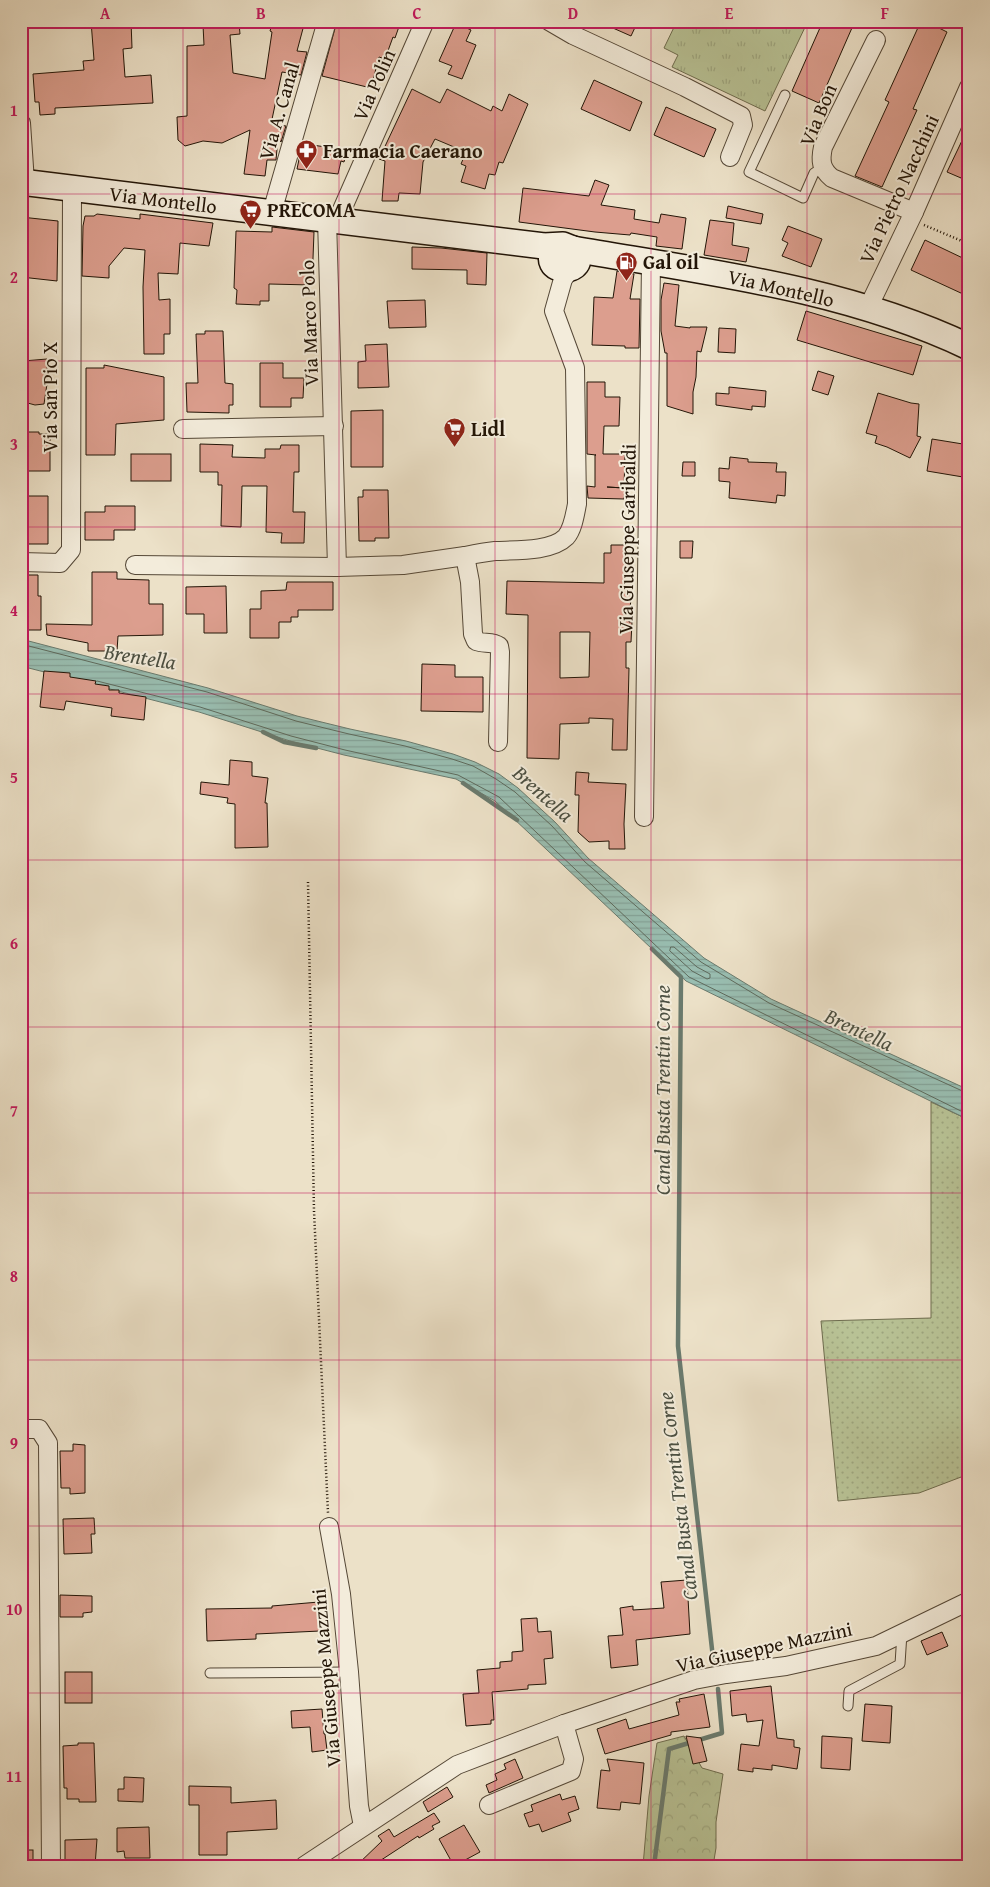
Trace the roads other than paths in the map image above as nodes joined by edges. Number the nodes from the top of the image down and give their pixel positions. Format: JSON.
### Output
{"nodes":[{"id":1,"x":326,"y":21,"type":"edge"},
{"id":2,"x":425,"y":21,"type":"edge"},
{"id":3,"x":550,"y":21,"type":"edge"},
{"id":4,"x":575,"y":28,"type":"edge"},
{"id":5,"x":876,"y":40,"type":"dead end"},
{"id":6,"x":969,"y":87,"type":"edge"},
{"id":7,"x":785,"y":95,"type":"dead end"},
{"id":8,"x":963,"y":114,"type":"edge"},
{"id":9,"x":21,"y":123,"type":"edge"},
{"id":10,"x":730,"y":157,"type":"dead end"},
{"id":11,"x":823,"y":167,"type":"junction"},
{"id":12,"x":23,"y":182,"type":"edge"},
{"id":13,"x":72,"y":189,"type":"junction"},
{"id":14,"x":272,"y":212,"type":"junction"},
{"id":15,"x":914,"y":212,"type":"junction"},
{"id":16,"x":332,"y":220,"type":"junction"},
{"id":17,"x":565,"y":257,"type":"junction"},
{"id":18,"x":651,"y":262,"type":"junction"},
{"id":19,"x":868,"y":308,"type":"junction"},
{"id":20,"x":969,"y":347,"type":"edge"},
{"id":21,"x":334,"y":426,"type":"junction"},
{"id":22,"x":182,"y":429,"type":"dead end"},
{"id":23,"x":465,"y":556,"type":"junction"},
{"id":24,"x":21,"y":562,"type":"edge"},
{"id":25,"x":135,"y":565,"type":"dead end"},
{"id":26,"x":336,"y":567,"type":"junction"},
{"id":27,"x":498,"y":742,"type":"dead end"},
{"id":28,"x":644,"y":817,"type":"dead end"},
{"id":29,"x":21,"y":1429,"type":"edge"},
{"id":30,"x":329,"y":1526,"type":"road end"},
{"id":31,"x":969,"y":1601,"type":"edge"},
{"id":32,"x":902,"y":1634,"type":"junction"},
{"id":33,"x":349,"y":1672,"type":"junction"},
{"id":34,"x":210,"y":1673,"type":"dead end"},
{"id":35,"x":848,"y":1706,"type":"dead end"},
{"id":36,"x":564,"y":1724,"type":"junction"},
{"id":37,"x":489,"y":1805,"type":"dead end"},
{"id":38,"x":364,"y":1826,"type":"junction"},
{"id":39,"x":51,"y":1866,"type":"edge"},
{"id":40,"x":304,"y":1866,"type":"edge"}],
"edges":[{"from":1,"to":14,"type":"street","name":"Via A. Canal"},
{"from":2,"to":16,"type":"street","name":"Via Polin"},
{"from":3,"to":4,"type":"street"},
{"from":4,"to":10,"type":"street"},
{"from":5,"to":11,"type":"street","name":"Via Bon"},
{"from":6,"to":8,"type":"street","name":"Via Pietro Nacchini"},
{"from":7,"to":11,"type":"lane"},
{"from":8,"to":15,"type":"street","name":"Via Pietro Nacchini"},
{"from":9,"to":12,"type":"street"},
{"from":11,"to":15,"type":"street","name":"Via Bon"},
{"from":12,"to":13,"type":"main road","name":"Via Montello"},
{"from":13,"to":14,"type":"main road","name":"Via Montello"},
{"from":13,"to":24,"type":"street","name":"Via San Pio X"},
{"from":14,"to":16,"type":"main road","name":"Via Montello"},
{"from":15,"to":19,"type":"street","name":"Via Pietro Nacchini"},
{"from":16,"to":17,"type":"main road","name":"Via Montello"},
{"from":16,"to":21,"type":"street","name":"Via Marco Polo"},
{"from":17,"to":18,"type":"main road","name":"Via Montello"},
{"from":17,"to":23,"type":"street"},
{"from":18,"to":19,"type":"main road","name":"Via Montello"},
{"from":18,"to":28,"type":"street","name":"Via Giuseppe Garibaldi"},
{"from":19,"to":20,"type":"main road","name":"Via Montello"},
{"from":21,"to":22,"type":"street"},
{"from":21,"to":26,"type":"street","name":"Via Marco Polo"},
{"from":23,"to":26,"type":"street"},
{"from":23,"to":27,"type":"street"},
{"from":25,"to":26,"type":"street"},
{"from":29,"to":39,"type":"street"},
{"from":30,"to":33,"type":"street","name":"Via Giuseppe Mazzini"},
{"from":31,"to":32,"type":"street","name":"Via Giuseppe Mazzini"},
{"from":32,"to":35,"type":"lane"},
{"from":32,"to":36,"type":"street","name":"Via Giuseppe Mazzini"},
{"from":33,"to":34,"type":"lane"},
{"from":33,"to":38,"type":"street","name":"Via Giuseppe Mazzini"},
{"from":36,"to":37,"type":"street"},
{"from":36,"to":38,"type":"street","name":"Via Giuseppe Mazzini"},
{"from":38,"to":40,"type":"street","name":"Via Giuseppe Mazzini"}]}
